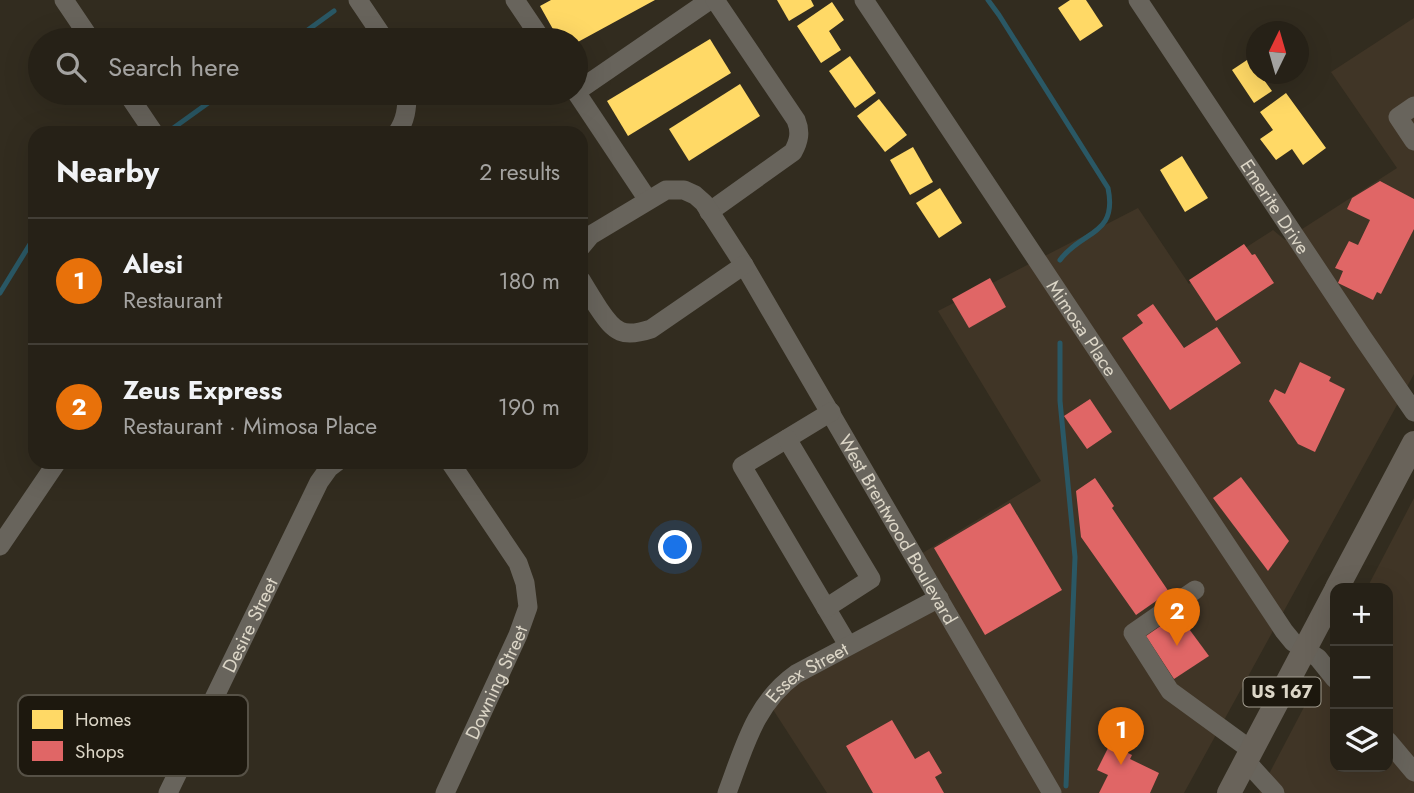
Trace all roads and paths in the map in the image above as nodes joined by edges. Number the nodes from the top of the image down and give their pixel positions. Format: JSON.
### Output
{"nodes":[{"id":1,"x":64,"y":0,"type":"edge"},
{"id":2,"x":358,"y":0,"type":"edge"},
{"id":3,"x":515,"y":0,"type":"edge"},
{"id":4,"x":712,"y":0,"type":"edge"},
{"id":5,"x":864,"y":0,"type":"edge"},
{"id":6,"x":1138,"y":0,"type":"edge"},
{"id":7,"x":83,"y":28,"type":"edge"},
{"id":8,"x":377,"y":28,"type":"edge"},
{"id":9,"x":533,"y":28,"type":"edge"},
{"id":10,"x":588,"y":84,"type":"edge"},
{"id":11,"x":135,"y":105,"type":"edge"},
{"id":12,"x":406,"y":105,"type":"edge"},
{"id":13,"x":585,"y":105,"type":"edge"},
{"id":14,"x":1414,"y":106,"type":"edge"},
{"id":15,"x":149,"y":126,"type":"edge"},
{"id":16,"x":401,"y":126,"type":"edge"},
{"id":17,"x":1414,"y":141,"type":"edge"},
{"id":18,"x":648,"y":200,"type":"junction"},
{"id":19,"x":709,"y":212,"type":"junction"},
{"id":20,"x":588,"y":238,"type":"edge"},
{"id":21,"x":744,"y":265,"type":"junction"},
{"id":22,"x":588,"y":291,"type":"edge"},
{"id":23,"x":831,"y":412,"type":"junction"},
{"id":24,"x":1414,"y":412,"type":"edge"},
{"id":25,"x":788,"y":439,"type":"junction"},
{"id":26,"x":1414,"y":443,"type":"edge"},
{"id":27,"x":52,"y":469,"type":"edge"},
{"id":28,"x":328,"y":469,"type":"edge"},
{"id":29,"x":455,"y":469,"type":"edge"},
{"id":30,"x":0,"y":546,"type":"edge"},
{"id":31,"x":1340,"y":583,"type":"edge"},
{"id":32,"x":1195,"y":590,"type":"dead end"},
{"id":33,"x":939,"y":597,"type":"junction"},
{"id":34,"x":1330,"y":601,"type":"edge"},
{"id":35,"x":826,"y":608,"type":"junction"},
{"id":36,"x":848,"y":645,"type":"junction"},
{"id":37,"x":1304,"y":650,"type":"junction"},
{"id":38,"x":1330,"y":673,"type":"edge"},
{"id":39,"x":216,"y":695,"type":"edge"},
{"id":40,"x":1393,"y":747,"type":"edge"},
{"id":41,"x":1249,"y":756,"type":"junction"},
{"id":42,"x":1414,"y":772,"type":"edge"},
{"id":43,"x":176,"y":776,"type":"edge"},
{"id":44,"x":168,"y":793,"type":"edge"},
{"id":45,"x":446,"y":793,"type":"edge"},
{"id":46,"x":727,"y":793,"type":"edge"},
{"id":47,"x":1052,"y":793,"type":"edge"},
{"id":48,"x":1229,"y":793,"type":"edge"},
{"id":49,"x":1275,"y":793,"type":"edge"}],
"edges":[{"from":1,"to":7,"type":"street"},
{"from":2,"to":8,"type":"street"},
{"from":3,"to":9,"type":"street"},
{"from":4,"to":10,"type":"street"},
{"from":4,"to":19,"type":"street"},
{"from":5,"to":37,"type":"street","name":"Mimosa Place"},
{"from":6,"to":24,"type":"street","name":"Emerite Drive"},
{"from":11,"to":15,"type":"street"},
{"from":12,"to":16,"type":"street"},
{"from":13,"to":18,"type":"street"},
{"from":14,"to":17,"type":"street"},
{"from":18,"to":19,"type":"street","name":"West Brentwood Boulevard"},
{"from":18,"to":20,"type":"street","name":"West Brentwood Boulevard"},
{"from":19,"to":21,"type":"street","name":"West Brentwood Boulevard"},
{"from":21,"to":22,"type":"street"},
{"from":21,"to":23,"type":"street","name":"West Brentwood Boulevard"},
{"from":23,"to":25,"type":"street"},
{"from":23,"to":33,"type":"street","name":"West Brentwood Boulevard"},
{"from":25,"to":35,"type":"street"},
{"from":25,"to":35,"type":"street"},
{"from":26,"to":31,"type":"main road","number":"US 167"},
{"from":27,"to":30,"type":"street"},
{"from":28,"to":39,"type":"street","name":"Desire Street"},
{"from":29,"to":45,"type":"street","name":"Downing Street"},
{"from":32,"to":41,"type":"street"},
{"from":33,"to":36,"type":"street","name":"Essex Street"},
{"from":33,"to":47,"type":"street","name":"West Brentwood Boulevard"},
{"from":34,"to":37,"type":"main road","number":"US 167"},
{"from":35,"to":36,"type":"street"},
{"from":36,"to":46,"type":"street","name":"Essex Street"},
{"from":37,"to":38,"type":"street","name":"Mimosa Place"},
{"from":37,"to":41,"type":"main road","number":"US 167"},
{"from":40,"to":42,"type":"street"},
{"from":41,"to":48,"type":"main road","number":"US 167"},
{"from":41,"to":49,"type":"street"},
{"from":43,"to":44,"type":"street","name":"Desire Street"}]}
